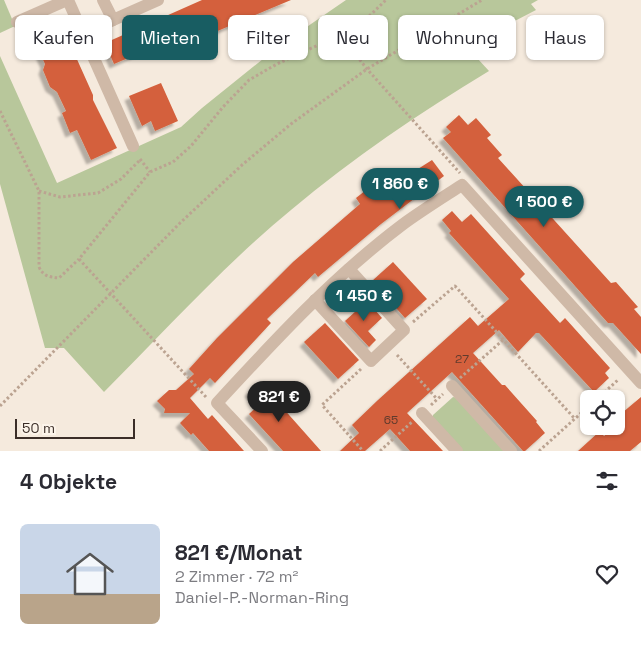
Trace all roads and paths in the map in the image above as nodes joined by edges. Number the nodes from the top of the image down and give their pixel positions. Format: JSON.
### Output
{"nodes":[{"id":1,"x":68,"y":0,"type":"edge"},
{"id":2,"x":103,"y":0,"type":"edge"},
{"id":3,"x":158,"y":0,"type":"edge"},
{"id":4,"x":386,"y":0,"type":"edge"},
{"id":5,"x":481,"y":0,"type":"edge"},
{"id":6,"x":33,"y":15,"type":"edge"},
{"id":7,"x":75,"y":15,"type":"edge"},
{"id":8,"x":370,"y":15,"type":"edge"},
{"id":9,"x":113,"y":20,"type":"joint"},
{"id":10,"x":318,"y":45,"type":"edge"},
{"id":11,"x":95,"y":60,"type":"edge"},
{"id":12,"x":360,"y":60,"type":"edge"},
{"id":13,"x":367,"y":69,"type":"junction"},
{"id":14,"x":0,"y":111,"type":"edge"},
{"id":15,"x":133,"y":146,"type":"joint"},
{"id":16,"x":140,"y":160,"type":"junction"},
{"id":17,"x":150,"y":172,"type":"junction"},
{"id":18,"x":462,"y":185,"type":"junction"},
{"id":19,"x":39,"y":191,"type":"junction"},
{"id":20,"x":79,"y":259,"type":"junction"},
{"id":21,"x":349,"y":269,"type":"junction"},
{"id":22,"x":111,"y":292,"type":"junction"},
{"id":23,"x":315,"y":300,"type":"junction"},
{"id":24,"x":404,"y":330,"type":"junction"},
{"id":25,"x":388,"y":345,"type":"junction"},
{"id":26,"x":371,"y":360,"type":"junction"},
{"id":27,"x":629,"y":370,"type":"junction"},
{"id":28,"x":641,"y":383,"type":"edge"},
{"id":29,"x":452,"y":386,"type":"dead end"},
{"id":30,"x":607,"y":390,"type":"edge"},
{"id":31,"x":437,"y":399,"type":"dead end"},
{"id":32,"x":217,"y":402,"type":"junction"},
{"id":33,"x":0,"y":406,"type":"edge"},
{"id":34,"x":422,"y":413,"type":"dead end"},
{"id":35,"x":580,"y":414,"type":"edge"},
{"id":36,"x":575,"y":419,"type":"junction"},
{"id":37,"x":262,"y":451,"type":"edge"},
{"id":38,"x":363,"y":451,"type":"edge"},
{"id":39,"x":457,"y":451,"type":"edge"},
{"id":40,"x":511,"y":451,"type":"edge"},
{"id":41,"x":539,"y":451,"type":"edge"}],
"edges":[{"from":1,"to":6,"type":"street"},
{"from":1,"to":7,"type":"street"},
{"from":2,"to":9,"type":"street"},
{"from":3,"to":9,"type":"street"},
{"from":4,"to":8,"type":"path"},
{"from":5,"to":13,"type":"path"},
{"from":10,"to":17,"type":"path"},
{"from":11,"to":15,"type":"street"},
{"from":12,"to":13,"type":"path"},
{"from":13,"to":18,"type":"path"},
{"from":13,"to":22,"type":"path"},
{"from":14,"to":19,"type":"path"},
{"from":15,"to":16,"type":"path"},
{"from":16,"to":17,"type":"path"},
{"from":16,"to":19,"type":"path"},
{"from":17,"to":20,"type":"path"},
{"from":18,"to":21,"type":"street"},
{"from":18,"to":27,"type":"street"},
{"from":19,"to":20,"type":"path"},
{"from":20,"to":22,"type":"path"},
{"from":21,"to":23,"type":"street"},
{"from":21,"to":24,"type":"street"},
{"from":22,"to":32,"type":"path"},
{"from":22,"to":33,"type":"path"},
{"from":23,"to":26,"type":"street"},
{"from":23,"to":32,"type":"street"},
{"from":24,"to":25,"type":"street"},
{"from":24,"to":36,"type":"path"},
{"from":25,"to":26,"type":"street"},
{"from":25,"to":31,"type":"path"},
{"from":26,"to":38,"type":"path"},
{"from":27,"to":28,"type":"street"},
{"from":27,"to":30,"type":"path"},
{"from":29,"to":40,"type":"street"},
{"from":32,"to":37,"type":"street"},
{"from":34,"to":39,"type":"street"},
{"from":35,"to":36,"type":"path"},
{"from":36,"to":41,"type":"path"}]}
